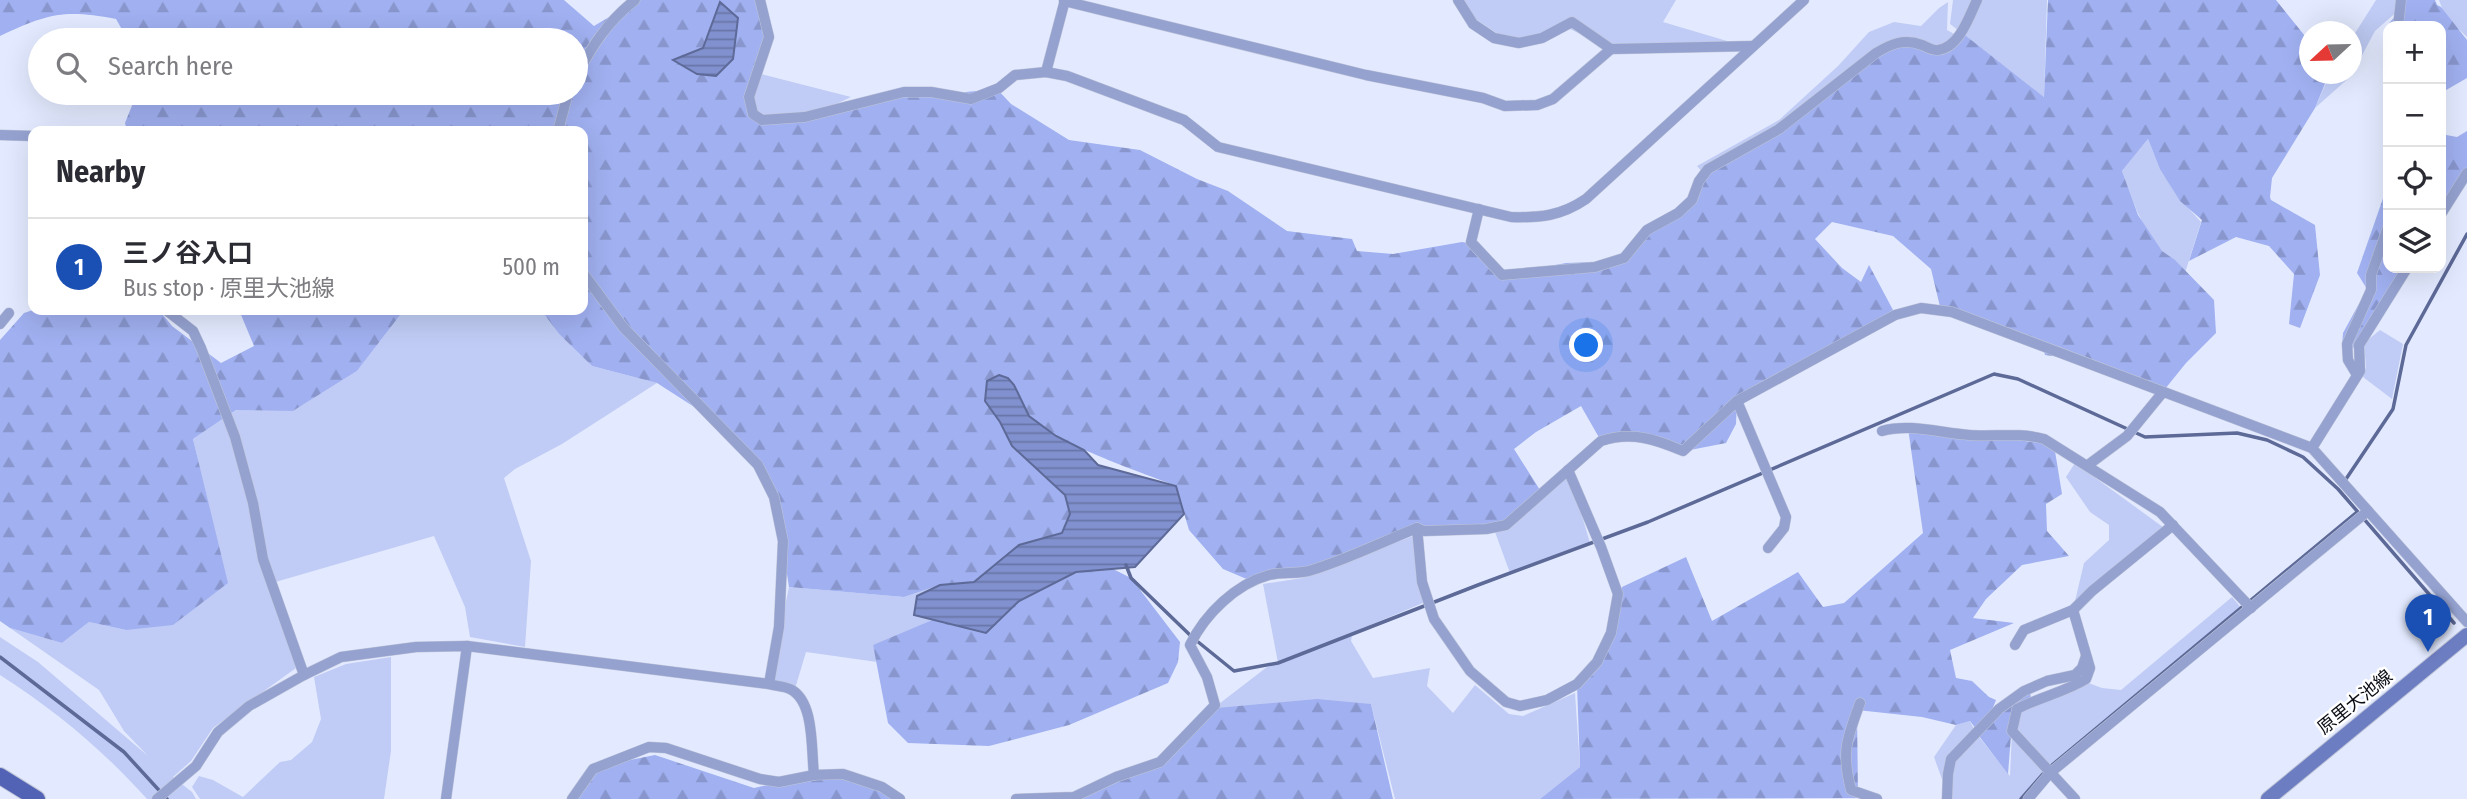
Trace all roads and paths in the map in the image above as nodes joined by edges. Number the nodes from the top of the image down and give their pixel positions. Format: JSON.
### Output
{"nodes":[{"id":1,"x":635,"y":0,"type":"edge"},
{"id":2,"x":760,"y":0,"type":"edge"},
{"id":3,"x":1064,"y":0,"type":"edge"},
{"id":4,"x":1458,"y":0,"type":"edge"},
{"id":5,"x":1804,"y":0,"type":"edge"},
{"id":6,"x":1977,"y":0,"type":"edge"},
{"id":7,"x":2401,"y":0,"type":"edge"},
{"id":8,"x":2399,"y":21,"type":"edge"},
{"id":9,"x":1753,"y":46,"type":"junction"},
{"id":10,"x":1611,"y":49,"type":"junction"},
{"id":11,"x":588,"y":53,"type":"edge"},
{"id":12,"x":1046,"y":72,"type":"junction"},
{"id":13,"x":565,"y":105,"type":"edge"},
{"id":14,"x":559,"y":126,"type":"edge"},
{"id":15,"x":0,"y":135,"type":"edge"},
{"id":16,"x":28,"y":136,"type":"edge"},
{"id":17,"x":2467,"y":173,"type":"edge"},
{"id":18,"x":1479,"y":209,"type":"junction"},
{"id":19,"x":2444,"y":210,"type":"edge"},
{"id":20,"x":2383,"y":240,"type":"edge"},
{"id":21,"x":2404,"y":273,"type":"edge"},
{"id":22,"x":588,"y":280,"type":"edge"},
{"id":23,"x":9,"y":313,"type":"dead end"},
{"id":24,"x":172,"y":315,"type":"edge"},
{"id":25,"x":0,"y":324,"type":"edge"},
{"id":26,"x":2357,"y":376,"type":"junction"},
{"id":27,"x":2163,"y":392,"type":"junction"},
{"id":28,"x":1737,"y":401,"type":"junction"},
{"id":29,"x":1882,"y":431,"type":"dead end"},
{"id":30,"x":2312,"y":448,"type":"junction"},
{"id":31,"x":2088,"y":465,"type":"junction"},
{"id":32,"x":1568,"y":470,"type":"junction"},
{"id":33,"x":2368,"y":511,"type":"junction"},
{"id":34,"x":2173,"y":525,"type":"junction"},
{"id":35,"x":1418,"y":528,"type":"junction"},
{"id":36,"x":1768,"y":548,"type":"dead end"},
{"id":37,"x":2250,"y":608,"type":"junction"},
{"id":38,"x":2073,"y":610,"type":"junction"},
{"id":39,"x":2467,"y":622,"type":"edge"},
{"id":40,"x":2467,"y":635,"type":"edge"},
{"id":41,"x":2015,"y":645,"type":"dead end"},
{"id":42,"x":467,"y":646,"type":"junction"},
{"id":43,"x":2086,"y":656,"type":"junction"},
{"id":44,"x":303,"y":675,"type":"junction"},
{"id":45,"x":769,"y":684,"type":"junction"},
{"id":46,"x":1860,"y":703,"type":"dead end"},
{"id":47,"x":2050,"y":773,"type":"junction"},
{"id":48,"x":814,"y":775,"type":"junction"},
{"id":49,"x":0,"y":776,"type":"edge"},
{"id":50,"x":37,"y":799,"type":"edge"},
{"id":51,"x":157,"y":799,"type":"edge"},
{"id":52,"x":446,"y":799,"type":"edge"},
{"id":53,"x":572,"y":799,"type":"edge"},
{"id":54,"x":900,"y":799,"type":"edge"},
{"id":55,"x":1016,"y":799,"type":"edge"},
{"id":56,"x":1877,"y":799,"type":"edge"},
{"id":57,"x":1947,"y":799,"type":"edge"},
{"id":58,"x":2028,"y":799,"type":"edge"},
{"id":59,"x":2075,"y":799,"type":"edge"},
{"id":60,"x":2269,"y":799,"type":"edge"}],
"edges":[{"from":1,"to":11,"type":"street"},
{"from":2,"to":12,"type":"street"},
{"from":3,"to":10,"type":"street"},
{"from":3,"to":12,"type":"street"},
{"from":4,"to":10,"type":"street"},
{"from":5,"to":9,"type":"street"},
{"from":6,"to":18,"type":"street"},
{"from":7,"to":8,"type":"street"},
{"from":9,"to":10,"type":"street"},
{"from":9,"to":18,"type":"street"},
{"from":12,"to":18,"type":"street"},
{"from":13,"to":14,"type":"street"},
{"from":15,"to":16,"type":"street"},
{"from":17,"to":19,"type":"street"},
{"from":20,"to":26,"type":"street"},
{"from":21,"to":26,"type":"street"},
{"from":22,"to":45,"type":"street"},
{"from":23,"to":25,"type":"street"},
{"from":24,"to":44,"type":"street"},
{"from":26,"to":30,"type":"street"},
{"from":27,"to":28,"type":"street"},
{"from":27,"to":30,"type":"street"},
{"from":27,"to":31,"type":"street"},
{"from":28,"to":32,"type":"street"},
{"from":28,"to":36,"type":"street"},
{"from":29,"to":31,"type":"street"},
{"from":30,"to":33,"type":"street"},
{"from":31,"to":34,"type":"street"},
{"from":32,"to":35,"type":"street"},
{"from":32,"to":35,"type":"street"},
{"from":33,"to":37,"type":"street"},
{"from":33,"to":39,"type":"street"},
{"from":34,"to":37,"type":"street"},
{"from":34,"to":38,"type":"street"},
{"from":35,"to":55,"type":"street"},
{"from":37,"to":47,"type":"street"},
{"from":38,"to":41,"type":"street"},
{"from":38,"to":43,"type":"street"},
{"from":40,"to":60,"type":"main road","name":"原里大池線"},
{"from":42,"to":44,"type":"street"},
{"from":42,"to":45,"type":"street"},
{"from":42,"to":52,"type":"street"},
{"from":43,"to":47,"type":"street"},
{"from":43,"to":57,"type":"street"},
{"from":44,"to":51,"type":"street"},
{"from":45,"to":48,"type":"street"},
{"from":46,"to":56,"type":"street"},
{"from":47,"to":58,"type":"street"},
{"from":47,"to":59,"type":"street"},
{"from":48,"to":53,"type":"street"},
{"from":48,"to":54,"type":"street"},
{"from":49,"to":50,"type":"main road"}]}
